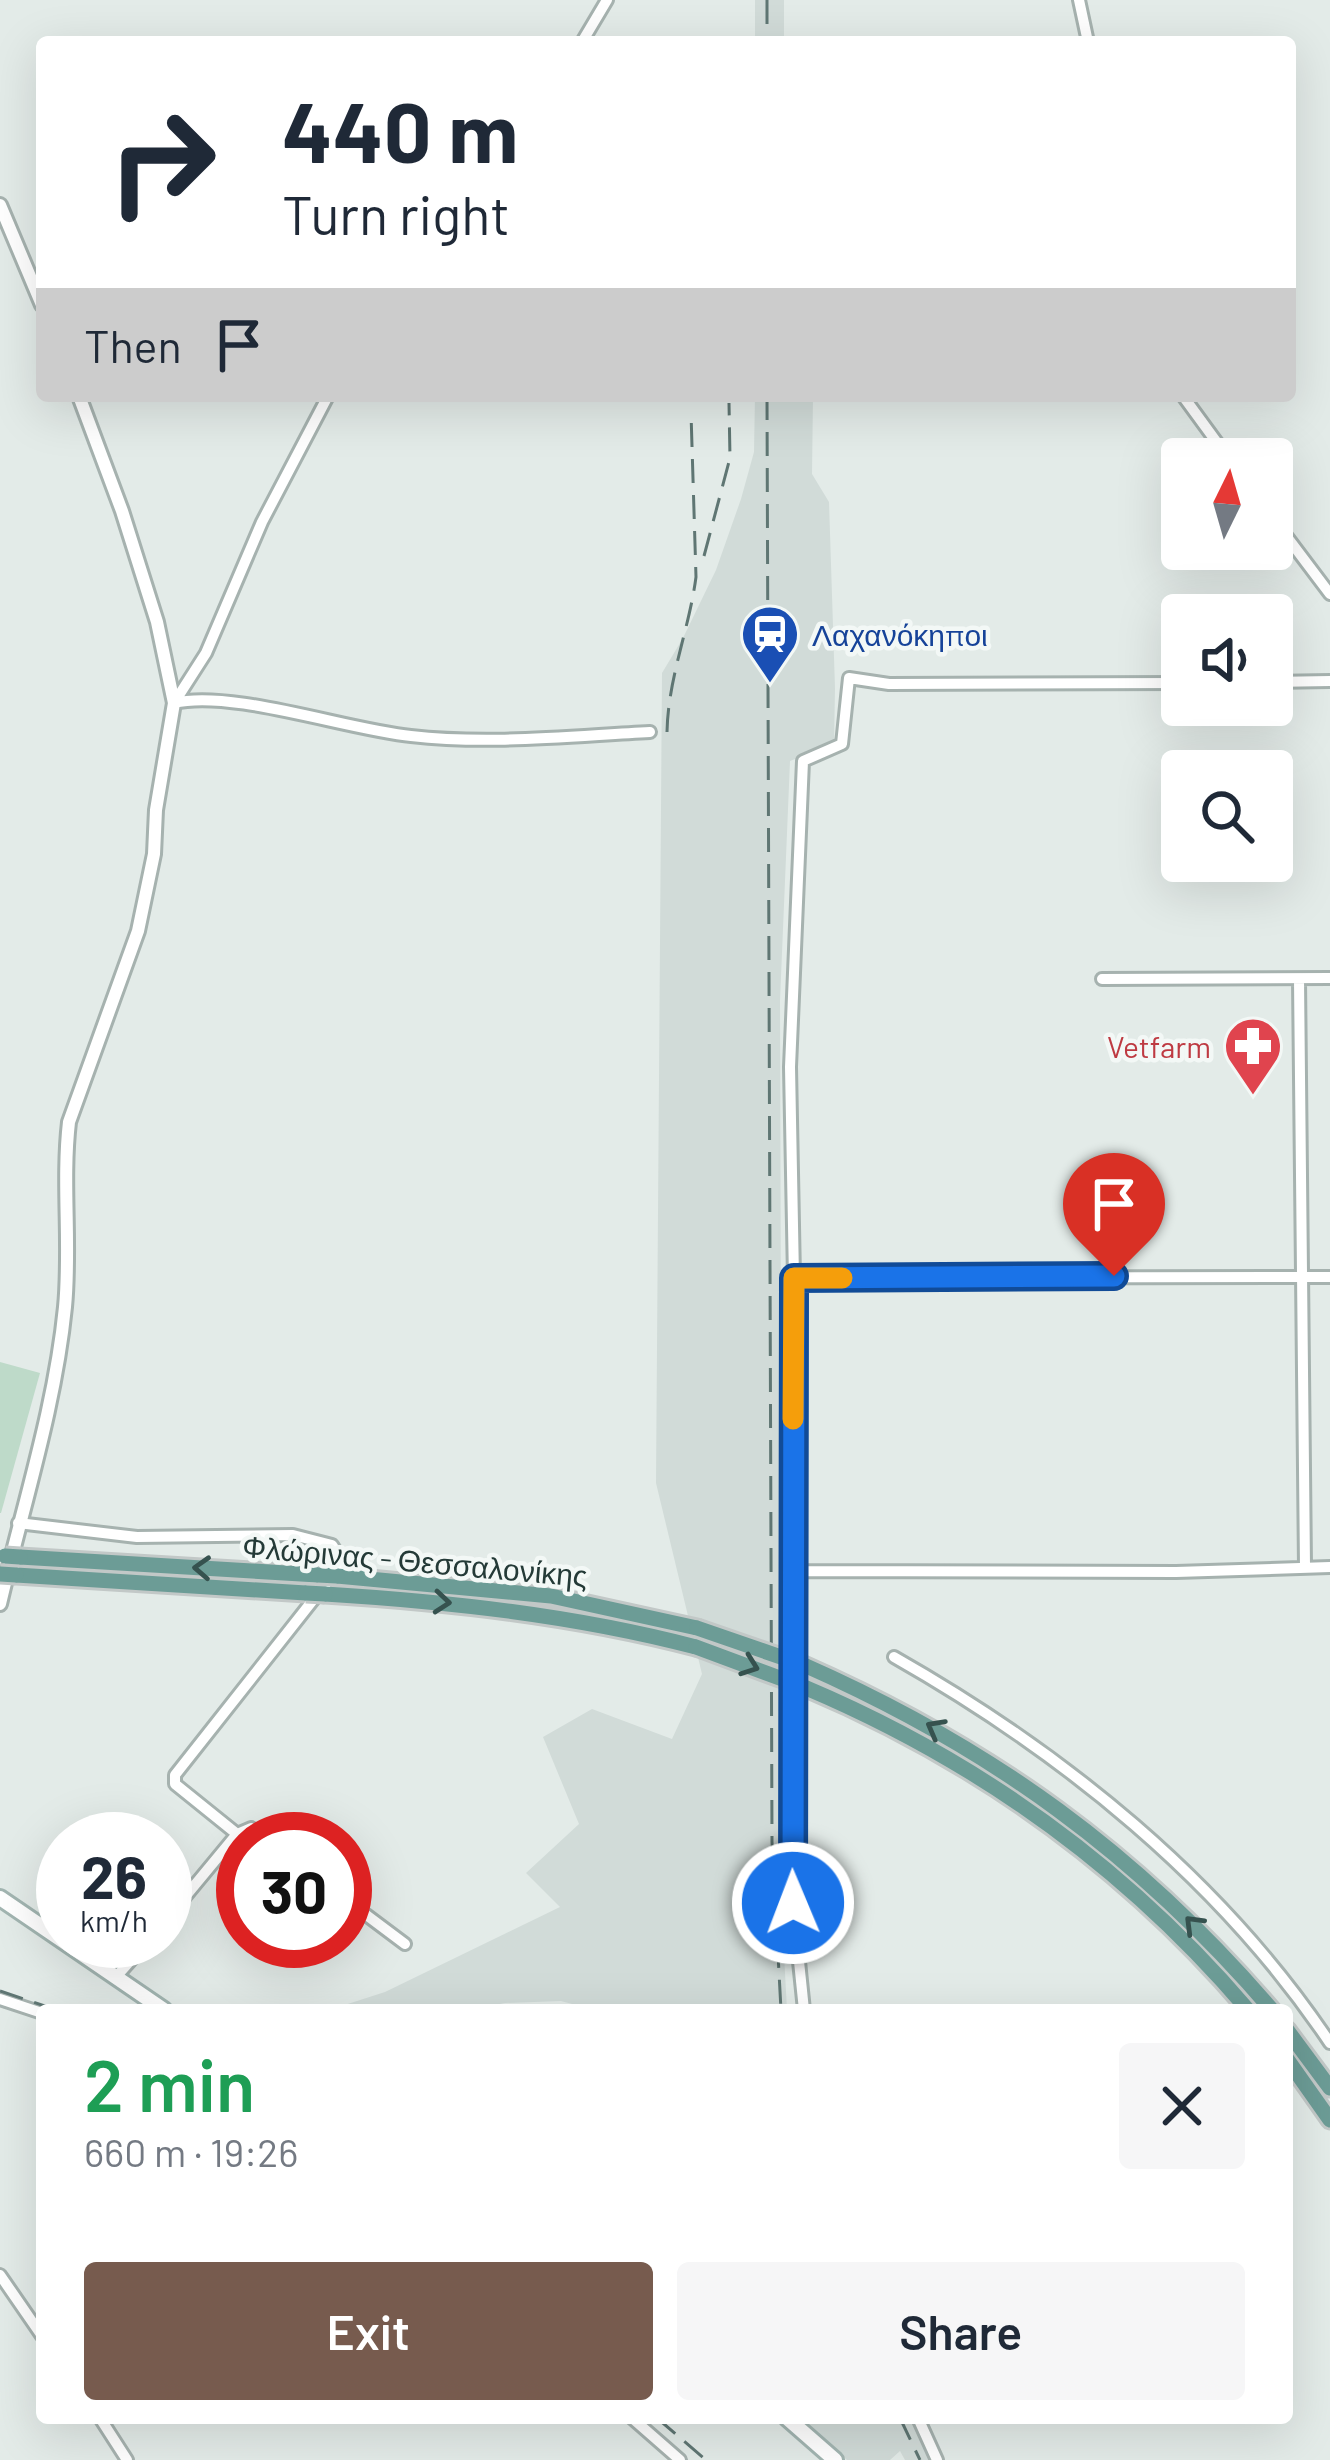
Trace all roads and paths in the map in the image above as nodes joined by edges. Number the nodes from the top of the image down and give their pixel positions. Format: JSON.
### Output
{"nodes":[{"id":1,"x":607,"y":0,"type":"edge"},
{"id":2,"x":1078,"y":0,"type":"edge"},
{"id":3,"x":586,"y":36,"type":"edge"},
{"id":4,"x":1087,"y":36,"type":"edge"},
{"id":5,"x":0,"y":205,"type":"edge"},
{"id":6,"x":36,"y":291,"type":"edge"},
{"id":7,"x":81,"y":402,"type":"edge"},
{"id":8,"x":325,"y":402,"type":"edge"},
{"id":9,"x":1187,"y":402,"type":"edge"},
{"id":10,"x":1213,"y":438,"type":"edge"},
{"id":11,"x":1293,"y":545,"type":"edge"},
{"id":12,"x":1330,"y":594,"type":"edge"},
{"id":13,"x":1330,"y":681,"type":"edge"},
{"id":14,"x":1293,"y":682,"type":"edge"},
{"id":15,"x":1161,"y":683,"type":"edge"},
{"id":16,"x":174,"y":703,"type":"junction"},
{"id":17,"x":650,"y":732,"type":"dead end"},
{"id":18,"x":1330,"y":978,"type":"edge"},
{"id":19,"x":1299,"y":979,"type":"junction"},
{"id":20,"x":1102,"y":980,"type":"dead end"},
{"id":21,"x":1303,"y":1277,"type":"junction"},
{"id":22,"x":1330,"y":1277,"type":"edge"},
{"id":23,"x":794,"y":1278,"type":"junction"},
{"id":24,"x":18,"y":1523,"type":"junction"},
{"id":25,"x":8,"y":1556,"type":"edge"},
{"id":26,"x":1305,"y":1567,"type":"junction"},
{"id":27,"x":1330,"y":1568,"type":"edge"},
{"id":28,"x":791,"y":1571,"type":"junction"},
{"id":29,"x":8,"y":1575,"type":"edge"},
{"id":30,"x":0,"y":1604,"type":"edge"},
{"id":31,"x":894,"y":1657,"type":"dead end"},
{"id":32,"x":216,"y":1817,"type":"edge"},
{"id":33,"x":216,"y":1859,"type":"edge"},
{"id":34,"x":192,"y":1888,"type":"edge"},
{"id":35,"x":0,"y":1898,"type":"edge"},
{"id":36,"x":372,"y":1919,"type":"edge"},
{"id":37,"x":36,"y":1923,"type":"edge"},
{"id":38,"x":405,"y":1944,"type":"dead end"},
{"id":39,"x":103,"y":1968,"type":"edge"},
{"id":40,"x":124,"y":1968,"type":"edge"},
{"id":41,"x":116,"y":1977,"type":"junction"},
{"id":42,"x":0,"y":1999,"type":"edge"},
{"id":43,"x":155,"y":2004,"type":"edge"},
{"id":44,"x":803,"y":2004,"type":"edge"},
{"id":45,"x":1242,"y":2004,"type":"edge"},
{"id":46,"x":1266,"y":2004,"type":"edge"},
{"id":47,"x":36,"y":2011,"type":"edge"},
{"id":48,"x":1293,"y":2038,"type":"edge"},
{"id":49,"x":1330,"y":2043,"type":"edge"},
{"id":50,"x":1293,"y":2068,"type":"edge"},
{"id":51,"x":1330,"y":2088,"type":"edge"},
{"id":52,"x":1330,"y":2120,"type":"edge"},
{"id":53,"x":0,"y":2275,"type":"edge"},
{"id":54,"x":36,"y":2327,"type":"edge"},
{"id":55,"x":104,"y":2424,"type":"edge"},
{"id":56,"x":639,"y":2424,"type":"edge"},
{"id":57,"x":794,"y":2424,"type":"edge"},
{"id":58,"x":921,"y":2424,"type":"edge"},
{"id":59,"x":127,"y":2460,"type":"edge"},
{"id":60,"x":680,"y":2460,"type":"edge"},
{"id":61,"x":836,"y":2460,"type":"edge"},
{"id":62,"x":937,"y":2460,"type":"edge"}],
"edges":[{"from":1,"to":3,"type":"street"},
{"from":2,"to":4,"type":"street"},
{"from":5,"to":6,"type":"street"},
{"from":7,"to":16,"type":"street"},
{"from":8,"to":16,"type":"street"},
{"from":9,"to":10,"type":"street"},
{"from":11,"to":12,"type":"street"},
{"from":13,"to":14,"type":"street"},
{"from":15,"to":23,"type":"street"},
{"from":16,"to":17,"type":"street"},
{"from":16,"to":24,"type":"street"},
{"from":18,"to":19,"type":"street"},
{"from":19,"to":20,"type":"street"},
{"from":19,"to":21,"type":"street"},
{"from":21,"to":22,"type":"street"},
{"from":21,"to":23,"type":"street"},
{"from":21,"to":26,"type":"street"},
{"from":23,"to":28,"type":"street"},
{"from":24,"to":30,"type":"street"},
{"from":24,"to":32,"type":"street"},
{"from":46,"to":25,"type":"main road","name":"Φλώρινας - Θεσσαλονίκης","one_way":true,"bridge":true},
{"from":26,"to":27,"type":"street"},
{"from":26,"to":28,"type":"street"},
{"from":28,"to":44,"type":"street"},
{"from":29,"to":45,"type":"main road","name":"Φλώρινας - Θεσσαλονίκης","one_way":true,"bridge":true},
{"from":31,"to":49,"type":"street"},
{"from":33,"to":34,"type":"street"},
{"from":35,"to":37,"type":"main road"},
{"from":36,"to":38,"type":"street"},
{"from":39,"to":41,"type":"main road"},
{"from":40,"to":41,"type":"street"},
{"from":41,"to":43,"type":"main road"},
{"from":42,"to":47,"type":"street"},
{"from":48,"to":51,"type":"main road"},
{"from":50,"to":52,"type":"main road"},
{"from":53,"to":54,"type":"street"},
{"from":55,"to":59,"type":"street"},
{"from":56,"to":60,"type":"street"},
{"from":57,"to":61,"type":"main road"},
{"from":58,"to":62,"type":"street"}]}
